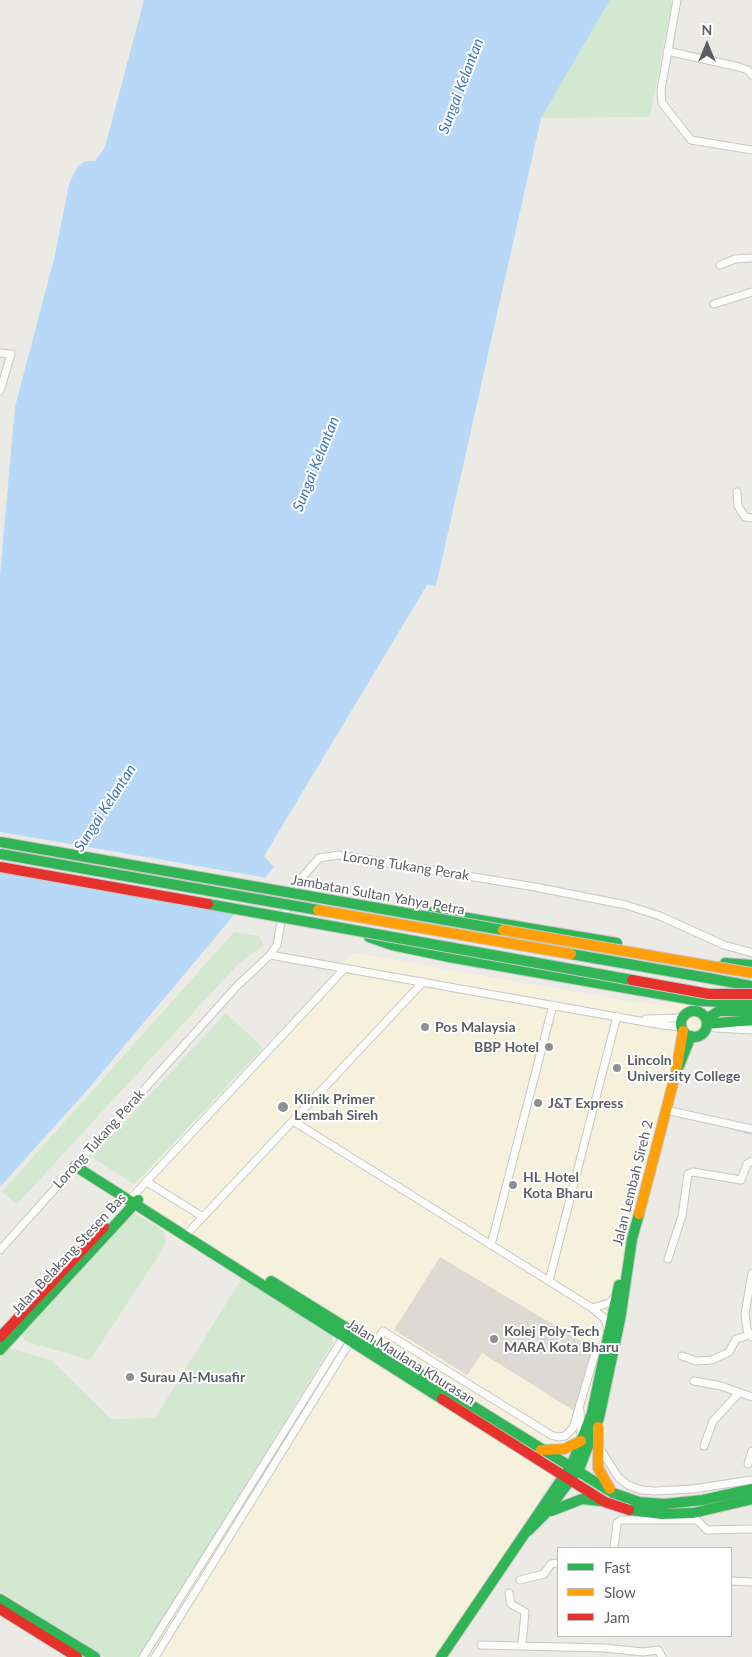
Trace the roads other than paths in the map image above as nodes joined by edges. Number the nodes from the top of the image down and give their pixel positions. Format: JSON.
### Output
{"nodes":[{"id":1,"x":677,"y":0,"type":"edge"},
{"id":2,"x":667,"y":52,"type":"junction"},
{"id":3,"x":752,"y":75,"type":"edge"},
{"id":4,"x":752,"y":150,"type":"edge"},
{"id":5,"x":752,"y":258,"type":"edge"},
{"id":6,"x":720,"y":265,"type":"dead end"},
{"id":7,"x":752,"y":292,"type":"edge"},
{"id":8,"x":714,"y":304,"type":"dead end"},
{"id":9,"x":0,"y":353,"type":"edge"},
{"id":10,"x":0,"y":391,"type":"edge"},
{"id":11,"x":737,"y":492,"type":"dead end"},
{"id":12,"x":752,"y":518,"type":"edge"},
{"id":13,"x":0,"y":842,"type":"edge"},
{"id":14,"x":0,"y":854,"type":"edge"},
{"id":15,"x":0,"y":867,"type":"edge"},
{"id":16,"x":357,"y":905,"type":"junction"},
{"id":17,"x":353,"y":931,"type":"junction"},
{"id":18,"x":752,"y":953,"type":"edge"},
{"id":19,"x":270,"y":955,"type":"junction"},
{"id":20,"x":752,"y":965,"type":"edge"},
{"id":21,"x":345,"y":968,"type":"junction"},
{"id":22,"x":752,"y":973,"type":"edge"},
{"id":23,"x":708,"y":978,"type":"junction"},
{"id":24,"x":752,"y":979,"type":"edge"},
{"id":25,"x":423,"y":982,"type":"junction"},
{"id":26,"x":752,"y":986,"type":"edge"},
{"id":27,"x":752,"y":994,"type":"edge"},
{"id":28,"x":752,"y":1003,"type":"edge"},
{"id":29,"x":553,"y":1005,"type":"junction"},
{"id":30,"x":752,"y":1011,"type":"edge"},
{"id":31,"x":617,"y":1016,"type":"junction"},
{"id":32,"x":752,"y":1020,"type":"edge"},
{"id":33,"x":709,"y":1023,"type":"junction"},
{"id":34,"x":684,"y":1028,"type":"junction"},
{"id":35,"x":752,"y":1030,"type":"edge"},
{"id":36,"x":666,"y":1110,"type":"junction"},
{"id":37,"x":293,"y":1121,"type":"junction"},
{"id":38,"x":752,"y":1129,"type":"edge"},
{"id":39,"x":752,"y":1161,"type":"edge"},
{"id":40,"x":77,"y":1164,"type":"junction"},
{"id":41,"x":147,"y":1182,"type":"junction"},
{"id":42,"x":134,"y":1200,"type":"junction"},
{"id":43,"x":203,"y":1217,"type":"junction"},
{"id":44,"x":188,"y":1234,"type":"junction"},
{"id":45,"x":491,"y":1245,"type":"junction"},
{"id":46,"x":0,"y":1250,"type":"edge"},
{"id":47,"x":668,"y":1259,"type":"dead end"},
{"id":48,"x":628,"y":1260,"type":"junction"},
{"id":49,"x":752,"y":1273,"type":"edge"},
{"id":50,"x":548,"y":1281,"type":"junction"},
{"id":51,"x":618,"y":1294,"type":"junction"},
{"id":52,"x":592,"y":1308,"type":"junction"},
{"id":53,"x":609,"y":1336,"type":"junction"},
{"id":54,"x":751,"y":1336,"type":"edge"},
{"id":55,"x":0,"y":1337,"type":"edge"},
{"id":56,"x":348,"y":1338,"type":"junction"},
{"id":57,"x":374,"y":1346,"type":"junction"},
{"id":58,"x":0,"y":1350,"type":"edge"},
{"id":59,"x":606,"y":1351,"type":"junction"},
{"id":60,"x":682,"y":1356,"type":"dead end"},
{"id":61,"x":694,"y":1381,"type":"dead end"},
{"id":62,"x":739,"y":1394,"type":"junction"},
{"id":63,"x":752,"y":1397,"type":"edge"},
{"id":64,"x":580,"y":1404,"type":"junction"},
{"id":65,"x":599,"y":1418,"type":"junction"},
{"id":66,"x":582,"y":1441,"type":"junction"},
{"id":67,"x":598,"y":1445,"type":"junction"},
{"id":68,"x":704,"y":1446,"type":"dead end"},
{"id":69,"x":541,"y":1450,"type":"junction"},
{"id":70,"x":752,"y":1451,"type":"edge"},
{"id":71,"x":544,"y":1461,"type":"junction"},
{"id":72,"x":748,"y":1464,"type":"dead end"},
{"id":73,"x":571,"y":1474,"type":"junction"},
{"id":74,"x":752,"y":1480,"type":"edge"},
{"id":75,"x":752,"y":1489,"type":"edge"},
{"id":76,"x":614,"y":1493,"type":"junction"},
{"id":77,"x":550,"y":1496,"type":"junction"},
{"id":78,"x":752,"y":1499,"type":"edge"},
{"id":79,"x":605,"y":1502,"type":"junction"},
{"id":80,"x":545,"y":1514,"type":"junction"},
{"id":81,"x":752,"y":1529,"type":"edge"},
{"id":82,"x":528,"y":1531,"type":"junction"},
{"id":83,"x":614,"y":1547,"type":"edge"},
{"id":84,"x":557,"y":1563,"type":"edge"},
{"id":85,"x":520,"y":1580,"type":"dead end"},
{"id":86,"x":732,"y":1581,"type":"edge"},
{"id":87,"x":752,"y":1582,"type":"edge"},
{"id":88,"x":510,"y":1593,"type":"dead end"},
{"id":89,"x":0,"y":1598,"type":"edge"},
{"id":90,"x":0,"y":1609,"type":"edge"},
{"id":91,"x":481,"y":1645,"type":"dead end"},
{"id":92,"x":522,"y":1645,"type":"junction"},
{"id":93,"x":77,"y":1657,"type":"edge"},
{"id":94,"x":95,"y":1657,"type":"edge"},
{"id":95,"x":143,"y":1657,"type":"edge"},
{"id":96,"x":155,"y":1657,"type":"edge"},
{"id":97,"x":442,"y":1657,"type":"edge"},
{"id":98,"x":662,"y":1657,"type":"edge"}],
"edges":[{"from":1,"to":2,"type":"street"},
{"from":2,"to":3,"type":"street"},
{"from":2,"to":4,"type":"street"},
{"from":5,"to":6,"type":"street"},
{"from":7,"to":8,"type":"street"},
{"from":9,"to":10,"type":"street"},
{"from":11,"to":12,"type":"street"},
{"from":13,"to":16,"type":"main road","name":"Jambatan Sultan Yahya Petra","bridge":true},
{"from":14,"to":23,"type":"main road","name":"Jambatan Sultan Yahya Petra","bridge":true},
{"from":15,"to":17,"type":"main road","bridge":true},
{"from":16,"to":20,"type":"main road","bridge":true},
{"from":16,"to":22,"type":"main road","name":"Jambatan Sultan Yahya Petra","bridge":true},
{"from":17,"to":27,"type":"main road","bridge":true},
{"from":17,"to":28,"type":"main road","bridge":true},
{"from":18,"to":19,"type":"street","name":"Lorong Tukang Perak"},
{"from":19,"to":21,"type":"street"},
{"from":19,"to":40,"type":"street","name":"Lorong Tukang Perak"},
{"from":21,"to":25,"type":"street"},
{"from":21,"to":41,"type":"street"},
{"from":23,"to":24,"type":"main road"},
{"from":23,"to":26,"type":"main road"},
{"from":25,"to":29,"type":"street"},
{"from":25,"to":37,"type":"street"},
{"from":29,"to":31,"type":"street"},
{"from":29,"to":45,"type":"street"},
{"from":30,"to":33,"type":"main road"},
{"from":31,"to":34,"type":"street"},
{"from":31,"to":50,"type":"street"},
{"from":32,"to":33,"type":"main road"},
{"from":33,"to":34,"type":"main road"},
{"from":33,"to":34,"type":"main road"},
{"from":33,"to":35,"type":"street"},
{"from":34,"to":36,"type":"main road","name":"Jalan Lembah Sireh 2"},
{"from":36,"to":38,"type":"street"},
{"from":36,"to":48,"type":"main road","name":"Jalan Lembah Sireh 2"},
{"from":37,"to":43,"type":"street"},
{"from":37,"to":45,"type":"street"},
{"from":39,"to":47,"type":"street"},
{"from":40,"to":42,"type":"main road"},
{"from":40,"to":46,"type":"street","name":"Lorong Tukang Perak"},
{"from":41,"to":42,"type":"street"},
{"from":41,"to":43,"type":"street"},
{"from":42,"to":44,"type":"main road"},
{"from":42,"to":55,"type":"main road","name":"Jalan Belakang Stesen Bas"},
{"from":42,"to":58,"type":"main road","name":"Jalan Belakang Stesen Bas"},
{"from":43,"to":44,"type":"street"},
{"from":44,"to":56,"type":"main road","name":"Jalan Maulana Khurasan"},
{"from":44,"to":57,"type":"main road","name":"Jalan Maulana Khurasan"},
{"from":45,"to":50,"type":"street"},
{"from":48,"to":51,"type":"main road"},
{"from":48,"to":65,"type":"main road","name":"Jalan Lembah Sireh 2"},
{"from":49,"to":54,"type":"street"},
{"from":50,"to":52,"type":"street"},
{"from":51,"to":52,"type":"street"},
{"from":51,"to":53,"type":"main road"},
{"from":52,"to":53,"type":"street"},
{"from":53,"to":59,"type":"main road"},
{"from":54,"to":60,"type":"street"},
{"from":56,"to":71,"type":"main road","name":"Jalan Maulana Khurasan"},
{"from":56,"to":95,"type":"street"},
{"from":56,"to":96,"type":"street"},
{"from":57,"to":64,"type":"street"},
{"from":57,"to":69,"type":"main road","name":"Jalan Maulana Khurasan"},
{"from":59,"to":64,"type":"street"},
{"from":59,"to":66,"type":"main road"},
{"from":61,"to":62,"type":"street"},
{"from":62,"to":63,"type":"street"},
{"from":62,"to":68,"type":"street"},
{"from":64,"to":66,"type":"street"},
{"from":65,"to":67,"type":"main road"},
{"from":65,"to":73,"type":"main road"},
{"from":66,"to":69,"type":"main road"},
{"from":66,"to":73,"type":"main road"},
{"from":67,"to":74,"type":"street"},
{"from":67,"to":76,"type":"main road"},
{"from":69,"to":73,"type":"main road","name":"Jalan Maulana Khurasan"},
{"from":70,"to":72,"type":"street"},
{"from":71,"to":73,"type":"main road","name":"Jalan Maulana Khurasan"},
{"from":71,"to":77,"type":"main road"},
{"from":73,"to":76,"type":"main road","name":"Jalan Maulana Khurasan"},
{"from":73,"to":77,"type":"main road"},
{"from":73,"to":79,"type":"main road","name":"Jalan Maulana Khurasan"},
{"from":73,"to":80,"type":"main road"},
{"from":75,"to":76,"type":"main road","name":"Jalan Maulana Khurasan"},
{"from":77,"to":82,"type":"main road"},
{"from":78,"to":79,"type":"main road","name":"Jalan Maulana Khurasan"},
{"from":79,"to":80,"type":"main road"},
{"from":80,"to":82,"type":"main road"},
{"from":81,"to":83,"type":"street"},
{"from":82,"to":97,"type":"main road"},
{"from":84,"to":85,"type":"street"},
{"from":86,"to":87,"type":"street"},
{"from":88,"to":92,"type":"street"},
{"from":89,"to":94,"type":"main road"},
{"from":90,"to":93,"type":"main road"},
{"from":91,"to":92,"type":"street"},
{"from":92,"to":98,"type":"street"}]}
